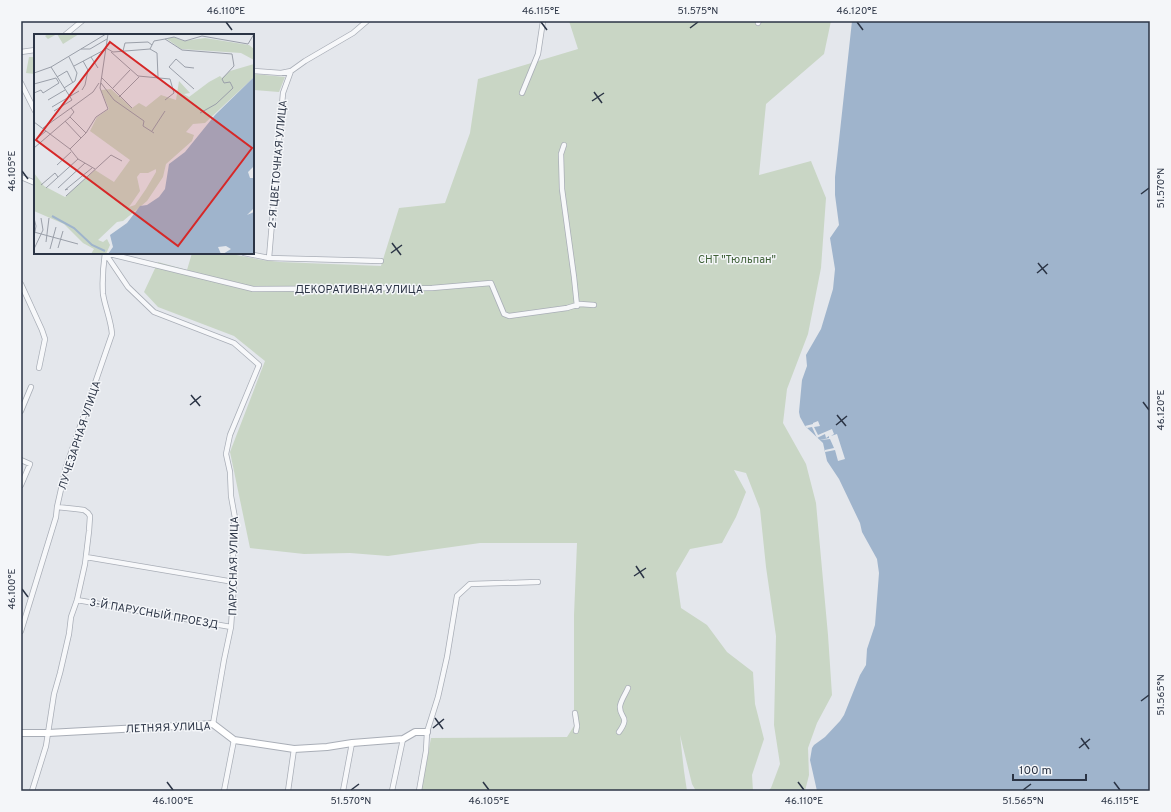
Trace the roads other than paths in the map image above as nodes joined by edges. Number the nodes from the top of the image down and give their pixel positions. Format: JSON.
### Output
{"nodes":[{"id":1,"x":82,"y":21,"type":"edge"},
{"id":2,"x":367,"y":21,"type":"edge"},
{"id":3,"x":543,"y":21,"type":"edge"},
{"id":4,"x":67,"y":34,"type":"edge"},
{"id":5,"x":34,"y":50,"type":"edge"},
{"id":6,"x":21,"y":52,"type":"edge"},
{"id":7,"x":254,"y":71,"type":"edge"},
{"id":8,"x":291,"y":71,"type":"junction"},
{"id":9,"x":21,"y":83,"type":"edge"},
{"id":10,"x":22,"y":90,"type":"edge"},
{"id":11,"x":522,"y":93,"type":"dead end"},
{"id":12,"x":34,"y":109,"type":"edge"},
{"id":13,"x":564,"y":145,"type":"dead end"},
{"id":14,"x":21,"y":176,"type":"edge"},
{"id":15,"x":34,"y":182,"type":"edge"},
{"id":16,"x":105,"y":254,"type":"edge"},
{"id":17,"x":106,"y":254,"type":"edge"},
{"id":18,"x":109,"y":254,"type":"edge"},
{"id":19,"x":249,"y":254,"type":"edge"},
{"id":20,"x":270,"y":258,"type":"junction"},
{"id":21,"x":381,"y":261,"type":"dead end"},
{"id":22,"x":21,"y":284,"type":"edge"},
{"id":23,"x":594,"y":305,"type":"dead end"},
{"id":24,"x":577,"y":306,"type":"junction"},
{"id":25,"x":39,"y":368,"type":"dead end"},
{"id":26,"x":31,"y":387,"type":"dead end"},
{"id":27,"x":21,"y":411,"type":"edge"},
{"id":28,"x":21,"y":460,"type":"edge"},
{"id":29,"x":21,"y":485,"type":"edge"},
{"id":30,"x":57,"y":507,"type":"junction"},
{"id":31,"x":86,"y":557,"type":"junction"},
{"id":32,"x":234,"y":582,"type":"junction"},
{"id":33,"x":538,"y":582,"type":"dead end"},
{"id":34,"x":77,"y":600,"type":"junction"},
{"id":35,"x":231,"y":627,"type":"junction"},
{"id":36,"x":21,"y":631,"type":"edge"},
{"id":37,"x":628,"y":688,"type":"dead end"},
{"id":38,"x":575,"y":713,"type":"dead end"},
{"id":39,"x":214,"y":724,"type":"junction"},
{"id":40,"x":576,"y":731,"type":"dead end"},
{"id":41,"x":427,"y":732,"type":"junction"},
{"id":42,"x":618,"y":732,"type":"dead end"},
{"id":43,"x":21,"y":733,"type":"edge"},
{"id":44,"x":48,"y":733,"type":"junction"},
{"id":45,"x":403,"y":739,"type":"junction"},
{"id":46,"x":234,"y":740,"type":"junction"},
{"id":47,"x":352,"y":743,"type":"junction"},
{"id":48,"x":294,"y":749,"type":"junction"},
{"id":49,"x":32,"y":791,"type":"edge"},
{"id":50,"x":224,"y":791,"type":"edge"},
{"id":51,"x":288,"y":791,"type":"edge"},
{"id":52,"x":342,"y":791,"type":"edge"},
{"id":53,"x":392,"y":791,"type":"edge"},
{"id":54,"x":419,"y":791,"type":"edge"}],
"edges":[{"from":1,"to":4,"type":"street"},
{"from":2,"to":8,"type":"street"},
{"from":3,"to":11,"type":"street"},
{"from":5,"to":6,"type":"street"},
{"from":7,"to":8,"type":"street"},
{"from":8,"to":20,"type":"street","name":"2-Я ЦВЕТОЧНАЯ УЛИЦА"},
{"from":9,"to":10,"type":"street"},
{"from":10,"to":12,"type":"street"},
{"from":13,"to":24,"type":"street"},
{"from":14,"to":15,"type":"street"},
{"from":16,"to":30,"type":"street","name":"ЛУЧЕЗАРНАЯ УЛИЦА"},
{"from":17,"to":32,"type":"street","name":"ПАРУСНАЯ УЛИЦА"},
{"from":18,"to":24,"type":"street","name":"ДЕКОРАТИВНАЯ УЛИЦА"},
{"from":19,"to":20,"type":"street"},
{"from":20,"to":21,"type":"street"},
{"from":22,"to":25,"type":"street"},
{"from":23,"to":24,"type":"street","name":"ДЕКОРАТИВНАЯ УЛИЦА"},
{"from":26,"to":27,"type":"street"},
{"from":28,"to":29,"type":"street"},
{"from":30,"to":31,"type":"street","name":"ЛУЧЕЗАРНАЯ УЛИЦА"},
{"from":30,"to":36,"type":"street"},
{"from":31,"to":32,"type":"street"},
{"from":31,"to":34,"type":"street","name":"ЛУЧЕЗАРНАЯ УЛИЦА"},
{"from":32,"to":35,"type":"street","name":"ПАРУСНАЯ УЛИЦА"},
{"from":33,"to":41,"type":"street"},
{"from":34,"to":35,"type":"street","name":"3-Й ПАРУСНЫЙ ПРОЕЗД"},
{"from":34,"to":44,"type":"street","name":"ЛУЧЕЗАРНАЯ УЛИЦА"},
{"from":35,"to":39,"type":"street","name":"ПАРУСНАЯ УЛИЦА"},
{"from":37,"to":42,"type":"street"},
{"from":38,"to":40,"type":"street"},
{"from":39,"to":44,"type":"street","name":"ЛЕТНЯЯ УЛИЦА"},
{"from":39,"to":46,"type":"street","name":"ЛЕТНЯЯ УЛИЦА"},
{"from":41,"to":45,"type":"street"},
{"from":41,"to":54,"type":"street"},
{"from":43,"to":44,"type":"street","name":"ЛЕТНЯЯ УЛИЦА"},
{"from":44,"to":49,"type":"street","name":"ЛУЧЕЗАРНАЯ УЛИЦА"},
{"from":45,"to":47,"type":"street"},
{"from":45,"to":53,"type":"street"},
{"from":46,"to":48,"type":"street"},
{"from":46,"to":50,"type":"street"},
{"from":47,"to":48,"type":"street"},
{"from":47,"to":52,"type":"street"},
{"from":48,"to":51,"type":"street"}]}
